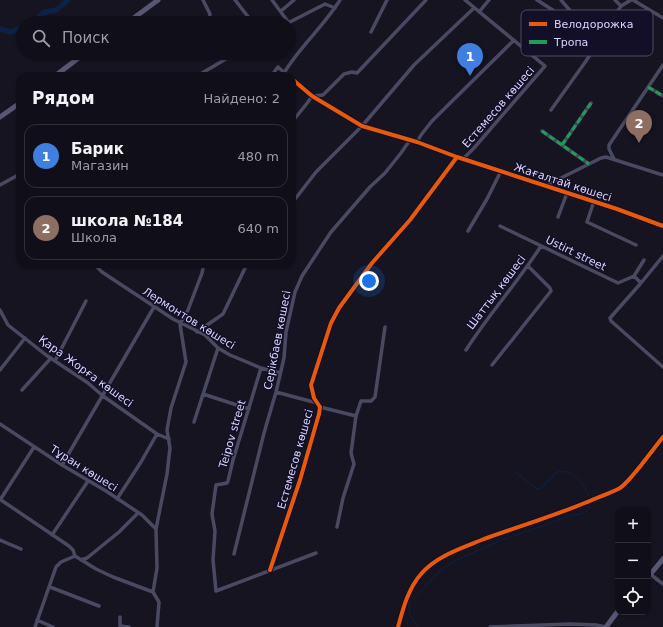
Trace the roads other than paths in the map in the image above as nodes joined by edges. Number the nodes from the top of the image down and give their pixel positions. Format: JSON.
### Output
{"nodes":[{"id":1,"x":158,"y":0,"type":"edge"},
{"id":2,"x":202,"y":0,"type":"edge"},
{"id":3,"x":235,"y":0,"type":"edge"},
{"id":4,"x":272,"y":0,"type":"edge"},
{"id":5,"x":294,"y":0,"type":"edge"},
{"id":6,"x":340,"y":0,"type":"edge"},
{"id":7,"x":387,"y":0,"type":"edge"},
{"id":8,"x":426,"y":0,"type":"edge"},
{"id":9,"x":465,"y":0,"type":"edge"},
{"id":10,"x":489,"y":0,"type":"edge"},
{"id":11,"x":537,"y":0,"type":"edge"},
{"id":12,"x":561,"y":0,"type":"edge"},
{"id":13,"x":615,"y":0,"type":"edge"},
{"id":14,"x":632,"y":0,"type":"edge"},
{"id":15,"x":621,"y":6,"type":"junction"},
{"id":16,"x":335,"y":8,"type":"junction"},
{"id":17,"x":474,"y":8,"type":"junction"},
{"id":18,"x":553,"y":10,"type":"edge"},
{"id":19,"x":570,"y":10,"type":"edge"},
{"id":20,"x":618,"y":10,"type":"edge"},
{"id":21,"x":649,"y":10,"type":"edge"},
{"id":22,"x":281,"y":11,"type":"junction"},
{"id":23,"x":479,"y":12,"type":"junction"},
{"id":24,"x":653,"y":12,"type":"edge"},
{"id":25,"x":136,"y":16,"type":"edge"},
{"id":26,"x":210,"y":16,"type":"edge"},
{"id":27,"x":248,"y":16,"type":"edge"},
{"id":28,"x":284,"y":16,"type":"edge"},
{"id":29,"x":663,"y":18,"type":"edge"},
{"id":30,"x":296,"y":19,"type":"edge"},
{"id":31,"x":371,"y":32,"type":"dead end"},
{"id":32,"x":514,"y":40,"type":"junction"},
{"id":33,"x":521,"y":46,"type":"edge"},
{"id":34,"x":296,"y":54,"type":"edge"},
{"id":35,"x":533,"y":56,"type":"edge"},
{"id":36,"x":589,"y":56,"type":"edge"},
{"id":37,"x":76,"y":60,"type":"edge"},
{"id":38,"x":224,"y":60,"type":"edge"},
{"id":39,"x":292,"y":60,"type":"edge"},
{"id":40,"x":663,"y":65,"type":"edge"},
{"id":41,"x":61,"y":72,"type":"edge"},
{"id":42,"x":203,"y":72,"type":"edge"},
{"id":43,"x":274,"y":72,"type":"edge"},
{"id":44,"x":283,"y":72,"type":"edge"},
{"id":45,"x":285,"y":72,"type":"edge"},
{"id":46,"x":296,"y":82,"type":"edge"},
{"id":47,"x":648,"y":87,"type":"junction"},
{"id":48,"x":312,"y":96,"type":"junction"},
{"id":49,"x":663,"y":96,"type":"edge"},
{"id":50,"x":591,"y":103,"type":"dead end"},
{"id":51,"x":16,"y":106,"type":"edge"},
{"id":52,"x":551,"y":110,"type":"dead end"},
{"id":53,"x":0,"y":117,"type":"edge"},
{"id":54,"x":296,"y":117,"type":"edge"},
{"id":55,"x":362,"y":126,"type":"junction"},
{"id":56,"x":542,"y":131,"type":"dead end"},
{"id":57,"x":410,"y":140,"type":"junction"},
{"id":58,"x":417,"y":142,"type":"junction"},
{"id":59,"x":562,"y":145,"type":"junction"},
{"id":60,"x":457,"y":157,"type":"junction"},
{"id":61,"x":463,"y":159,"type":"junction"},
{"id":62,"x":614,"y":159,"type":"junction"},
{"id":63,"x":589,"y":164,"type":"junction"},
{"id":64,"x":501,"y":171,"type":"junction"},
{"id":65,"x":663,"y":175,"type":"edge"},
{"id":66,"x":16,"y":176,"type":"edge"},
{"id":67,"x":0,"y":185,"type":"edge"},
{"id":68,"x":545,"y":186,"type":"junction"},
{"id":69,"x":567,"y":193,"type":"junction"},
{"id":70,"x":296,"y":198,"type":"edge"},
{"id":71,"x":594,"y":201,"type":"junction"},
{"id":72,"x":558,"y":217,"type":"dead end"},
{"id":73,"x":500,"y":226,"type":"dead end"},
{"id":74,"x":663,"y":226,"type":"edge"},
{"id":75,"x":468,"y":231,"type":"dead end"},
{"id":76,"x":636,"y":245,"type":"dead end"},
{"id":77,"x":541,"y":246,"type":"junction"},
{"id":78,"x":663,"y":256,"type":"edge"},
{"id":79,"x":644,"y":260,"type":"dead end"},
{"id":80,"x":528,"y":266,"type":"junction"},
{"id":81,"x":98,"y":268,"type":"edge"},
{"id":82,"x":203,"y":268,"type":"edge"},
{"id":83,"x":245,"y":268,"type":"edge"},
{"id":84,"x":634,"y":276,"type":"junction"},
{"id":85,"x":642,"y":283,"type":"junction"},
{"id":86,"x":86,"y":301,"type":"dead end"},
{"id":87,"x":154,"y":307,"type":"junction"},
{"id":88,"x":0,"y":310,"type":"edge"},
{"id":89,"x":180,"y":324,"type":"junction"},
{"id":90,"x":385,"y":327,"type":"dead end"},
{"id":91,"x":197,"y":332,"type":"junction"},
{"id":92,"x":25,"y":338,"type":"junction"},
{"id":93,"x":218,"y":348,"type":"junction"},
{"id":94,"x":466,"y":350,"type":"dead end"},
{"id":95,"x":51,"y":358,"type":"junction"},
{"id":96,"x":55,"y":361,"type":"junction"},
{"id":97,"x":492,"y":365,"type":"dead end"},
{"id":98,"x":663,"y":367,"type":"edge"},
{"id":99,"x":261,"y":368,"type":"junction"},
{"id":100,"x":0,"y":370,"type":"edge"},
{"id":101,"x":280,"y":373,"type":"junction"},
{"id":102,"x":22,"y":390,"type":"dead end"},
{"id":103,"x":276,"y":392,"type":"junction"},
{"id":104,"x":204,"y":394,"type":"junction"},
{"id":105,"x":103,"y":396,"type":"junction"},
{"id":106,"x":319,"y":405,"type":"junction"},
{"id":107,"x":249,"y":409,"type":"junction"},
{"id":108,"x":356,"y":416,"type":"junction"},
{"id":109,"x":194,"y":422,"type":"dead end"},
{"id":110,"x":0,"y":424,"type":"edge"},
{"id":111,"x":157,"y":434,"type":"junction"},
{"id":112,"x":663,"y":437,"type":"edge"},
{"id":113,"x":169,"y":439,"type":"junction"},
{"id":114,"x":34,"y":447,"type":"junction"},
{"id":115,"x":62,"y":465,"type":"junction"},
{"id":116,"x":88,"y":481,"type":"junction"},
{"id":117,"x":117,"y":499,"type":"junction"},
{"id":118,"x":0,"y":500,"type":"edge"},
{"id":119,"x":138,"y":513,"type":"junction"},
{"id":120,"x":337,"y":527,"type":"dead end"},
{"id":121,"x":156,"y":529,"type":"junction"},
{"id":122,"x":52,"y":535,"type":"junction"},
{"id":123,"x":0,"y":540,"type":"edge"},
{"id":124,"x":21,"y":549,"type":"dead end"},
{"id":125,"x":316,"y":553,"type":"dead end"},
{"id":126,"x":234,"y":554,"type":"dead end"},
{"id":127,"x":74,"y":556,"type":"junction"},
{"id":128,"x":663,"y":559,"type":"edge"},
{"id":129,"x":81,"y":560,"type":"junction"},
{"id":130,"x":270,"y":570,"type":"junction"},
{"id":131,"x":651,"y":574,"type":"edge"},
{"id":132,"x":651,"y":577,"type":"edge"},
{"id":133,"x":663,"y":584,"type":"edge"},
{"id":134,"x":50,"y":587,"type":"junction"},
{"id":135,"x":153,"y":592,"type":"junction"},
{"id":136,"x":99,"y":606,"type":"dead end"},
{"id":137,"x":615,"y":615,"type":"edge"},
{"id":138,"x":120,"y":617,"type":"dead end"},
{"id":139,"x":38,"y":620,"type":"junction"},
{"id":140,"x":35,"y":627,"type":"edge"},
{"id":141,"x":53,"y":627,"type":"edge"},
{"id":142,"x":128,"y":627,"type":"edge"},
{"id":143,"x":157,"y":627,"type":"edge"},
{"id":144,"x":398,"y":627,"type":"edge"},
{"id":145,"x":490,"y":627,"type":"edge"},
{"id":146,"x":606,"y":627,"type":"edge"}],
"edges":[{"from":1,"to":25,"type":"main road"},
{"from":2,"to":26,"type":"street"},
{"from":3,"to":27,"type":"street"},
{"from":4,"to":22,"type":"street"},
{"from":5,"to":22,"type":"street"},
{"from":6,"to":16,"type":"street"},
{"from":7,"to":31,"type":"street"},
{"from":8,"to":48,"type":"street"},
{"from":9,"to":17,"type":"street"},
{"from":10,"to":23,"type":"street"},
{"from":11,"to":18,"type":"street"},
{"from":12,"to":19,"type":"street"},
{"from":13,"to":15,"type":"street"},
{"from":14,"to":15,"type":"street"},
{"from":14,"to":21,"type":"street"},
{"from":15,"to":20,"type":"street"},
{"from":16,"to":30,"type":"street"},
{"from":16,"to":34,"type":"street"},
{"from":17,"to":23,"type":"street"},
{"from":17,"to":55,"type":"street"},
{"from":22,"to":28,"type":"street"},
{"from":23,"to":32,"type":"street"},
{"from":24,"to":29,"type":"street"},
{"from":32,"to":33,"type":"street","name":"Естемесов көшесі"},
{"from":32,"to":58,"type":"street"},
{"from":35,"to":61,"type":"street","name":"Естемесов көшесі"},
{"from":36,"to":52,"type":"street"},
{"from":37,"to":41,"type":"main road"},
{"from":38,"to":42,"type":"street"},
{"from":39,"to":45,"type":"street"},
{"from":40,"to":47,"type":"street"},
{"from":43,"to":44,"type":"street"},
{"from":46,"to":48,"type":"street"},
{"from":47,"to":49,"type":"street"},
{"from":47,"to":62,"type":"street"},
{"from":48,"to":54,"type":"street"},
{"from":48,"to":55,"type":"street"},
{"from":50,"to":59,"type":"street"},
{"from":51,"to":53,"type":"main road"},
{"from":55,"to":57,"type":"street"},
{"from":55,"to":70,"type":"street"},
{"from":56,"to":59,"type":"street"},
{"from":57,"to":58,"type":"street","name":"Жағалтай көшесі"},
{"from":57,"to":101,"type":"street","name":"Серікбаев көшесі"},
{"from":58,"to":60,"type":"street","name":"Жағалтай көшесі"},
{"from":59,"to":63,"type":"street"},
{"from":60,"to":61,"type":"street","name":"Жағалтай көшесі"},
{"from":60,"to":106,"type":"street","name":"Естемесов көшесі"},
{"from":61,"to":64,"type":"street","name":"Жағалтай көшесі"},
{"from":62,"to":63,"type":"street"},
{"from":62,"to":65,"type":"street"},
{"from":63,"to":68,"type":"street"},
{"from":64,"to":68,"type":"street","name":"Жағалтай көшесі"},
{"from":64,"to":75,"type":"street"},
{"from":66,"to":67,"type":"street"},
{"from":68,"to":69,"type":"street","name":"Жағалтай көшесі"},
{"from":69,"to":71,"type":"street","name":"Жағалтай көшесі"},
{"from":69,"to":72,"type":"street"},
{"from":71,"to":74,"type":"street","name":"Жағалтай көшесі"},
{"from":71,"to":76,"type":"street"},
{"from":73,"to":77,"type":"street","name":"Ustirt street"},
{"from":77,"to":80,"type":"street","name":"Шаттық көшесі"},
{"from":77,"to":84,"type":"street","name":"Ustirt street"},
{"from":78,"to":85,"type":"street"},
{"from":79,"to":84,"type":"street"},
{"from":80,"to":94,"type":"street","name":"Шаттық көшесі"},
{"from":80,"to":97,"type":"street"},
{"from":81,"to":87,"type":"street","name":"Лермонтов көшесі"},
{"from":82,"to":89,"type":"street"},
{"from":83,"to":91,"type":"street"},
{"from":84,"to":85,"type":"street"},
{"from":85,"to":98,"type":"street"},
{"from":86,"to":96,"type":"street"},
{"from":87,"to":89,"type":"street","name":"Лермонтов көшесі"},
{"from":87,"to":105,"type":"street"},
{"from":88,"to":92,"type":"street","name":"Қара Жорға көшесі"},
{"from":89,"to":91,"type":"street","name":"Лермонтов көшесі"},
{"from":89,"to":113,"type":"street"},
{"from":90,"to":108,"type":"street"},
{"from":91,"to":93,"type":"street","name":"Лермонтов көшесі"},
{"from":92,"to":95,"type":"street","name":"Қара Жорға көшесі"},
{"from":92,"to":100,"type":"street"},
{"from":93,"to":99,"type":"street","name":"Лермонтов көшесі"},
{"from":93,"to":104,"type":"street"},
{"from":95,"to":96,"type":"street","name":"Қара Жорға көшесі"},
{"from":95,"to":102,"type":"street"},
{"from":96,"to":105,"type":"street","name":"Қара Жорға көшесі"},
{"from":99,"to":101,"type":"street","name":"Лермонтов көшесі"},
{"from":99,"to":107,"type":"street","name":"Teipov street"},
{"from":101,"to":103,"type":"street","name":"Серікбаев көшесі"},
{"from":103,"to":106,"type":"street"},
{"from":103,"to":126,"type":"street","name":"Серікбаев көшесі"},
{"from":104,"to":107,"type":"street"},
{"from":104,"to":109,"type":"street"},
{"from":105,"to":111,"type":"street","name":"Қара Жорға көшесі"},
{"from":105,"to":115,"type":"street"},
{"from":106,"to":108,"type":"street"},
{"from":106,"to":130,"type":"street","name":"Естемесов көшесі"},
{"from":107,"to":130,"type":"street","name":"Teipov street"},
{"from":108,"to":120,"type":"street"},
{"from":110,"to":114,"type":"street","name":"Тұран көшесі"},
{"from":111,"to":113,"type":"street","name":"Қара Жорға көшесі"},
{"from":111,"to":117,"type":"street"},
{"from":112,"to":144,"type":"street"},
{"from":113,"to":121,"type":"street"},
{"from":114,"to":115,"type":"street","name":"Тұран көшесі"},
{"from":114,"to":118,"type":"street"},
{"from":115,"to":116,"type":"street","name":"Тұран көшесі"},
{"from":116,"to":117,"type":"street","name":"Тұран көшесі"},
{"from":116,"to":122,"type":"street"},
{"from":117,"to":119,"type":"street","name":"Тұран көшесі"},
{"from":118,"to":122,"type":"street"},
{"from":119,"to":121,"type":"street","name":"Тұран көшесі"},
{"from":119,"to":129,"type":"street"},
{"from":121,"to":135,"type":"street"},
{"from":122,"to":127,"type":"street"},
{"from":123,"to":124,"type":"street"},
{"from":125,"to":130,"type":"street"},
{"from":127,"to":129,"type":"street"},
{"from":127,"to":134,"type":"street"},
{"from":128,"to":131,"type":"main road"},
{"from":129,"to":135,"type":"street"},
{"from":132,"to":133,"type":"street"},
{"from":134,"to":136,"type":"street"},
{"from":134,"to":139,"type":"street"},
{"from":135,"to":143,"type":"street"},
{"from":137,"to":146,"type":"main road"},
{"from":138,"to":142,"type":"street"},
{"from":139,"to":140,"type":"street"},
{"from":139,"to":141,"type":"street"},
{"from":145,"to":146,"type":"street"}]}
